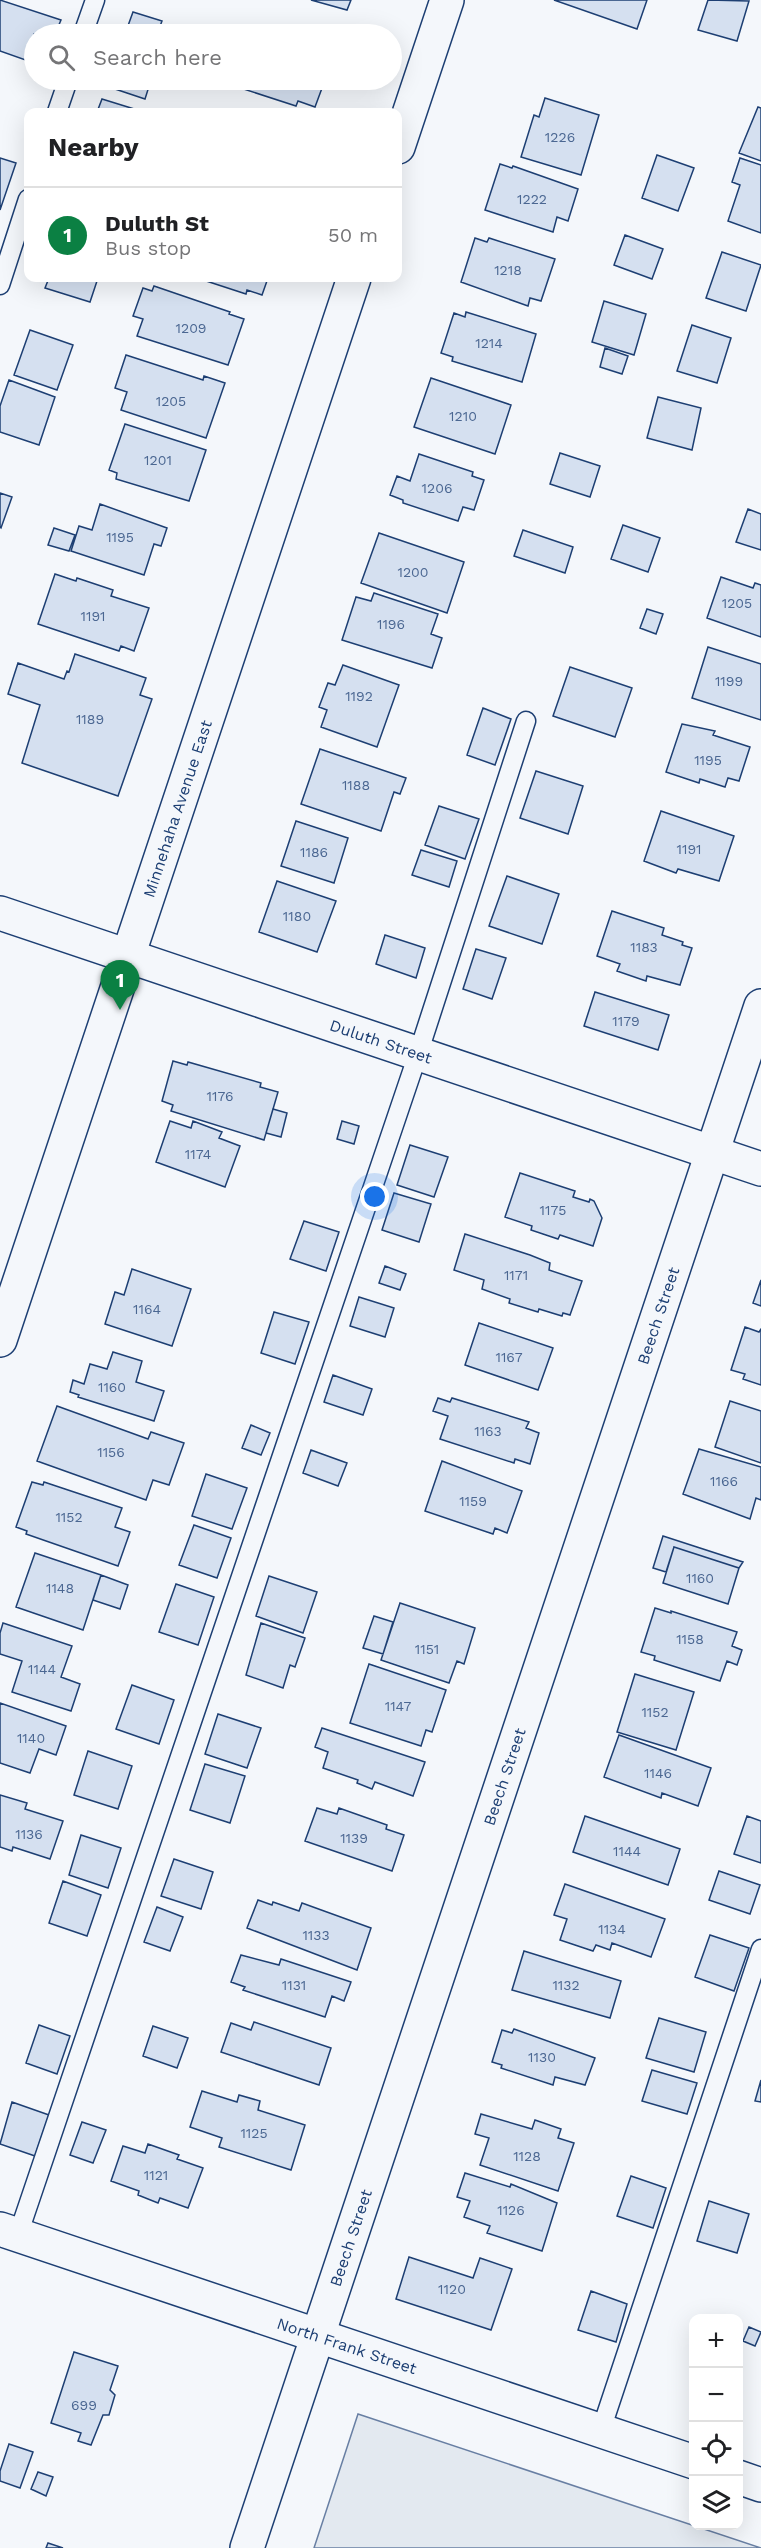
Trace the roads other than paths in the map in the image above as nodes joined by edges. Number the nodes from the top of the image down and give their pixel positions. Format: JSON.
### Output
{"nodes":[{"id":1,"x":95,"y":0,"type":"edge"},
{"id":2,"x":447,"y":0,"type":"edge"},
{"id":3,"x":87,"y":24,"type":"edge"},
{"id":4,"x":65,"y":90,"type":"edge"},
{"id":5,"x":58,"y":108,"type":"edge"},
{"id":6,"x":402,"y":135,"type":"edge"},
{"id":7,"x":24,"y":211,"type":"edge"},
{"id":8,"x":353,"y":282,"type":"edge"},
{"id":9,"x":0,"y":285,"type":"edge"},
{"id":10,"x":526,"y":722,"type":"dead end"},
{"id":11,"x":0,"y":913,"type":"edge"},
{"id":12,"x":128,"y":957,"type":"junction"},
{"id":13,"x":761,"y":1006,"type":"edge"},
{"id":14,"x":418,"y":1054,"type":"junction"},
{"id":15,"x":712,"y":1153,"type":"junction"},
{"id":16,"x":761,"y":1169,"type":"edge"},
{"id":17,"x":0,"y":1340,"type":"edge"},
{"id":18,"x":761,"y":1949,"type":"edge"},
{"id":19,"x":9,"y":2232,"type":"edge"},
{"id":20,"x":316,"y":2337,"type":"junction"},
{"id":21,"x":600,"y":2430,"type":"junction"},
{"id":22,"x":689,"y":2461,"type":"edge"},
{"id":23,"x":743,"y":2479,"type":"edge"},
{"id":24,"x":761,"y":2485,"type":"edge"},
{"id":25,"x":247,"y":2548,"type":"edge"}],
"edges":[{"from":1,"to":3,"type":"lane"},
{"from":2,"to":6,"type":"street"},
{"from":4,"to":5,"type":"lane"},
{"from":7,"to":9,"type":"lane"},
{"from":8,"to":12,"type":"street","name":"Minnehaha Avenue East"},
{"from":10,"to":14,"type":"lane"},
{"from":11,"to":12,"type":"street","name":"Duluth Street"},
{"from":12,"to":14,"type":"street","name":"Duluth Street"},
{"from":12,"to":17,"type":"street","name":"Minnehaha Avenue East"},
{"from":13,"to":15,"type":"street","name":"Beech Street"},
{"from":14,"to":15,"type":"street","name":"Duluth Street"},
{"from":14,"to":19,"type":"lane"},
{"from":15,"to":16,"type":"street","name":"Duluth Street"},
{"from":15,"to":20,"type":"street","name":"Beech Street"},
{"from":18,"to":21,"type":"lane"},
{"from":19,"to":20,"type":"street","name":"North Frank Street"},
{"from":20,"to":21,"type":"street","name":"North Frank Street"},
{"from":20,"to":25,"type":"street","name":"Beech Street"},
{"from":21,"to":22,"type":"street","name":"North Frank Street"},
{"from":23,"to":24,"type":"street"}]}
